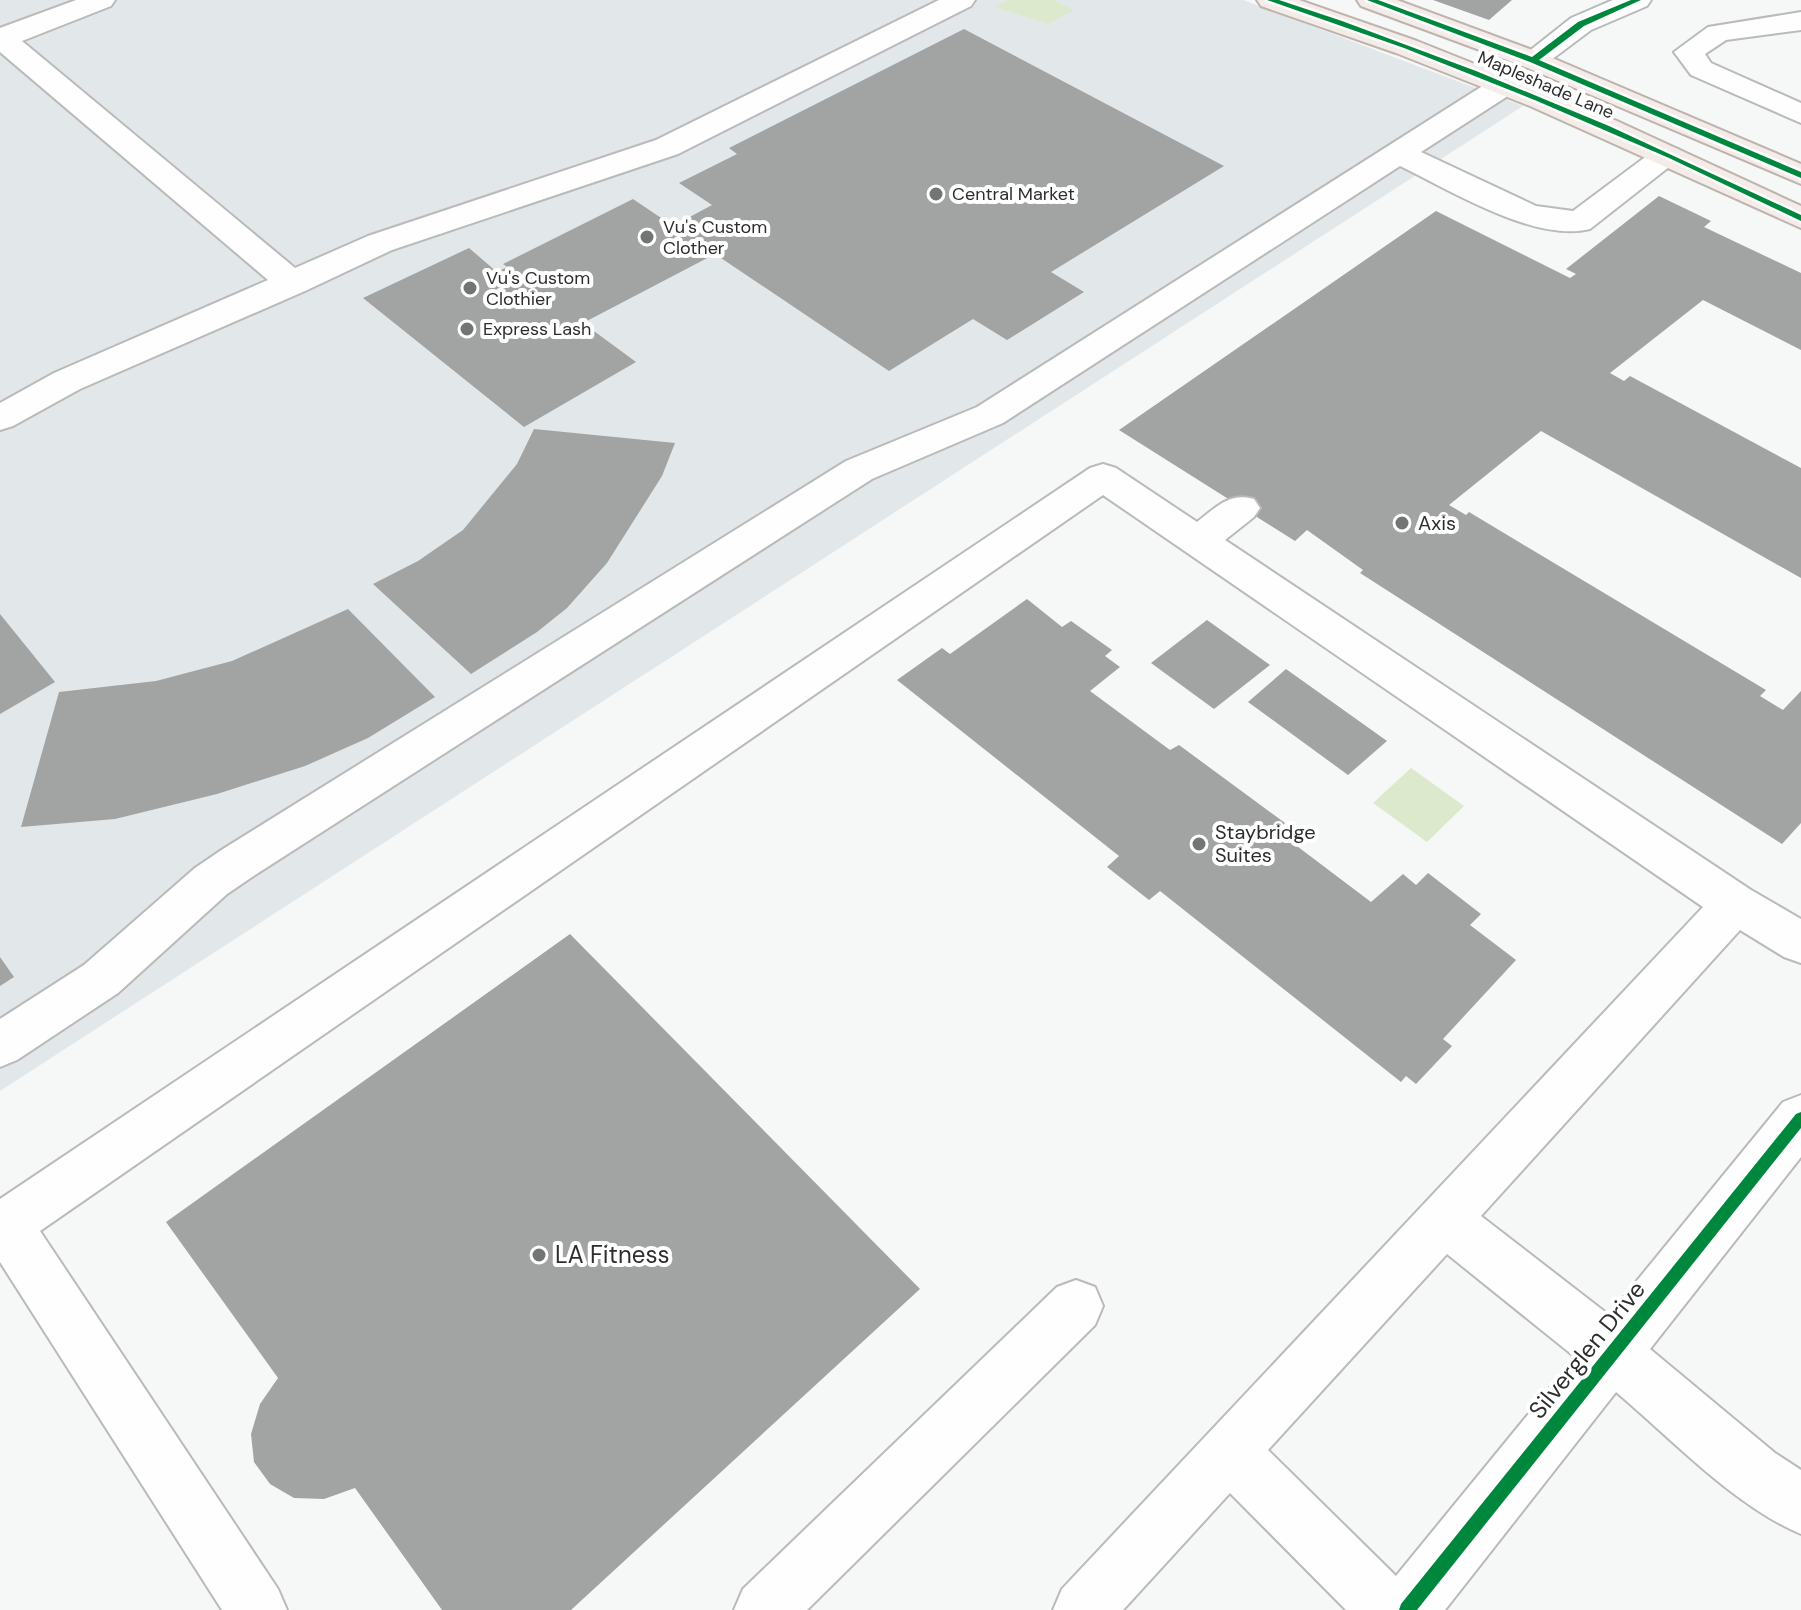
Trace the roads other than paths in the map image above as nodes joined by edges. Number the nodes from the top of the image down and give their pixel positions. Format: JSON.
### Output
{"nodes":[{"id":1,"x":101,"y":0,"type":"edge"},
{"id":2,"x":961,"y":0,"type":"edge"},
{"id":3,"x":1271,"y":0,"type":"edge"},
{"id":4,"x":1371,"y":0,"type":"edge"},
{"id":5,"x":1637,"y":0,"type":"edge"},
{"id":6,"x":1801,"y":21,"type":"edge"},
{"id":7,"x":1,"y":36,"type":"edge"},
{"id":8,"x":1533,"y":60,"type":"junction"},
{"id":9,"x":1503,"y":86,"type":"junction"},
{"id":10,"x":1801,"y":114,"type":"edge"},
{"id":11,"x":1398,"y":153,"type":"junction"},
{"id":12,"x":1667,"y":156,"type":"junction"},
{"id":13,"x":1800,"y":174,"type":"edge"},
{"id":14,"x":1801,"y":218,"type":"edge"},
{"id":15,"x":293,"y":284,"type":"junction"},
{"id":16,"x":0,"y":418,"type":"edge"},
{"id":17,"x":1241,"y":508,"type":"dead end"},
{"id":18,"x":1198,"y":541,"type":"junction"},
{"id":19,"x":1735,"y":904,"type":"junction"},
{"id":20,"x":1801,"y":943,"type":"edge"},
{"id":21,"x":0,"y":1045,"type":"edge"},
{"id":22,"x":1801,"y":1118,"type":"edge"},
{"id":23,"x":1444,"y":1219,"type":"junction"},
{"id":24,"x":3,"y":1227,"type":"edge"},
{"id":25,"x":1076,"y":1306,"type":"dead end"},
{"id":26,"x":1613,"y":1353,"type":"junction"},
{"id":27,"x":1229,"y":1452,"type":"junction"},
{"id":28,"x":1801,"y":1505,"type":"edge"},
{"id":29,"x":257,"y":1610,"type":"edge"},
{"id":30,"x":764,"y":1610,"type":"edge"},
{"id":31,"x":1083,"y":1610,"type":"edge"},
{"id":32,"x":1388,"y":1610,"type":"edge"},
{"id":33,"x":1407,"y":1610,"type":"edge"}],
"edges":[{"from":1,"to":7,"type":"street"},
{"from":2,"to":15,"type":"street"},
{"from":3,"to":9,"type":"main road","name":"Mapleshade Lane"},
{"from":4,"to":8,"type":"main road","name":"Mapleshade Lane"},
{"from":5,"to":8,"type":"street"},
{"from":6,"to":10,"type":"street"},
{"from":7,"to":15,"type":"street"},
{"from":8,"to":9,"type":"main road"},
{"from":8,"to":13,"type":"main road","name":"Mapleshade Lane"},
{"from":9,"to":11,"type":"street"},
{"from":9,"to":12,"type":"main road","name":"Mapleshade Lane"},
{"from":11,"to":12,"type":"street"},
{"from":11,"to":21,"type":"street"},
{"from":12,"to":14,"type":"main road","name":"Mapleshade Lane"},
{"from":15,"to":16,"type":"street"},
{"from":17,"to":18,"type":"street"},
{"from":18,"to":19,"type":"street"},
{"from":18,"to":24,"type":"street"},
{"from":19,"to":20,"type":"street"},
{"from":19,"to":23,"type":"street"},
{"from":22,"to":26,"type":"street","name":"Silverglen Drive"},
{"from":23,"to":26,"type":"street"},
{"from":23,"to":27,"type":"street"},
{"from":24,"to":29,"type":"street"},
{"from":25,"to":30,"type":"street"},
{"from":26,"to":28,"type":"street"},
{"from":26,"to":33,"type":"street","name":"Silverglen Drive"},
{"from":27,"to":31,"type":"street"},
{"from":27,"to":32,"type":"street"}]}
